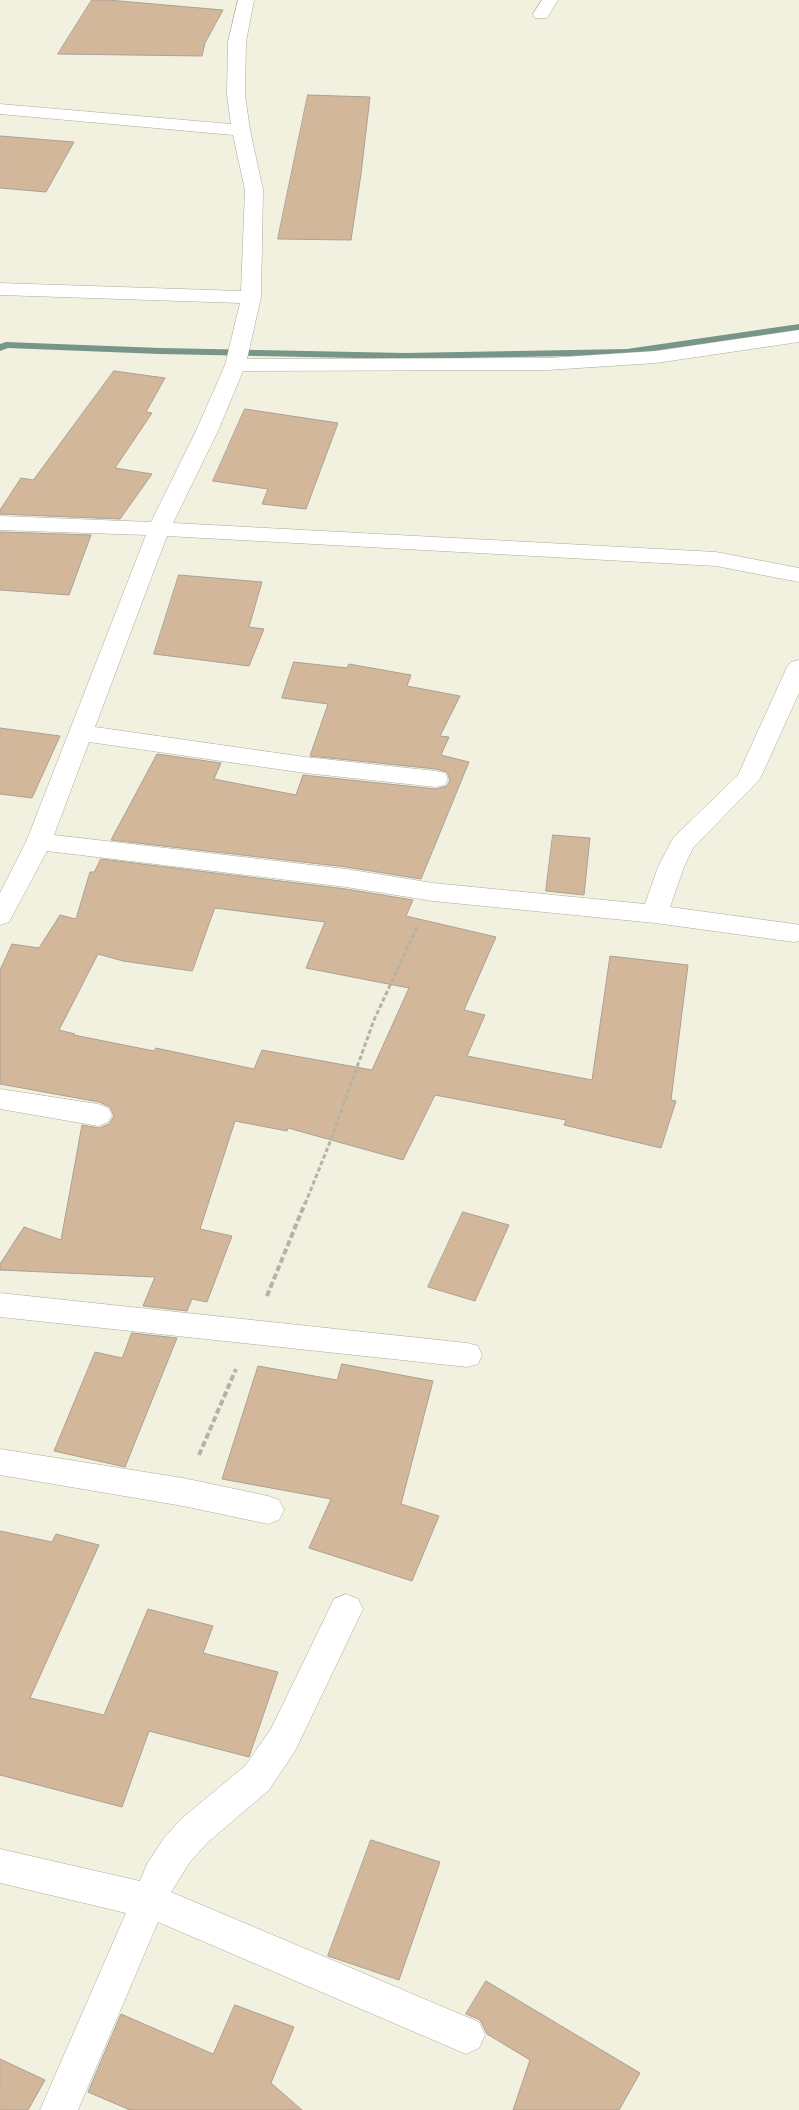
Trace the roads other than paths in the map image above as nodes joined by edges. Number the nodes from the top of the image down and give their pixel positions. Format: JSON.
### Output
{"nodes":[{"id":1,"x":246,"y":0,"type":"edge"},
{"id":2,"x":0,"y":109,"type":"edge"},
{"id":3,"x":241,"y":130,"type":"junction"},
{"id":4,"x":0,"y":289,"type":"edge"},
{"id":5,"x":251,"y":297,"type":"junction"},
{"id":6,"x":799,"y":336,"type":"edge"},
{"id":7,"x":236,"y":362,"type":"junction"},
{"id":8,"x":0,"y":523,"type":"edge"},
{"id":9,"x":159,"y":529,"type":"junction"},
{"id":10,"x":799,"y":575,"type":"edge"},
{"id":11,"x":799,"y":667,"type":"edge"},
{"id":12,"x":80,"y":733,"type":"junction"},
{"id":13,"x":436,"y":779,"type":"dead end"},
{"id":14,"x":39,"y":842,"type":"junction"},
{"id":15,"x":11,"y":877,"type":"edge"},
{"id":16,"x":655,"y":914,"type":"junction"},
{"id":17,"x":0,"y":916,"type":"edge"},
{"id":18,"x":794,"y":933,"type":"dead end"},
{"id":19,"x":0,"y":1099,"type":"edge"},
{"id":20,"x":98,"y":1114,"type":"dead end"},
{"id":21,"x":0,"y":1305,"type":"edge"},
{"id":22,"x":467,"y":1355,"type":"dead end"},
{"id":23,"x":0,"y":1462,"type":"edge"},
{"id":24,"x":268,"y":1510,"type":"dead end"},
{"id":25,"x":346,"y":1609,"type":"dead end"},
{"id":26,"x":0,"y":1866,"type":"edge"},
{"id":27,"x":150,"y":1901,"type":"junction"},
{"id":28,"x":466,"y":2035,"type":"dead end"},
{"id":29,"x":59,"y":2110,"type":"edge"}],
"edges":[{"from":1,"to":3,"type":"street"},
{"from":2,"to":3,"type":"street"},
{"from":3,"to":5,"type":"street"},
{"from":4,"to":5,"type":"street"},
{"from":5,"to":7,"type":"street"},
{"from":6,"to":7,"type":"street"},
{"from":7,"to":9,"type":"street"},
{"from":8,"to":9,"type":"street"},
{"from":9,"to":10,"type":"street"},
{"from":9,"to":12,"type":"street"},
{"from":11,"to":16,"type":"street"},
{"from":12,"to":13,"type":"street"},
{"from":12,"to":14,"type":"street"},
{"from":14,"to":15,"type":"street"},
{"from":14,"to":16,"type":"street"},
{"from":15,"to":17,"type":"street"},
{"from":16,"to":18,"type":"street"},
{"from":19,"to":20,"type":"street"},
{"from":21,"to":22,"type":"street"},
{"from":23,"to":24,"type":"street"},
{"from":25,"to":27,"type":"street"},
{"from":26,"to":27,"type":"street"},
{"from":27,"to":28,"type":"street"},
{"from":27,"to":29,"type":"street"}]}
